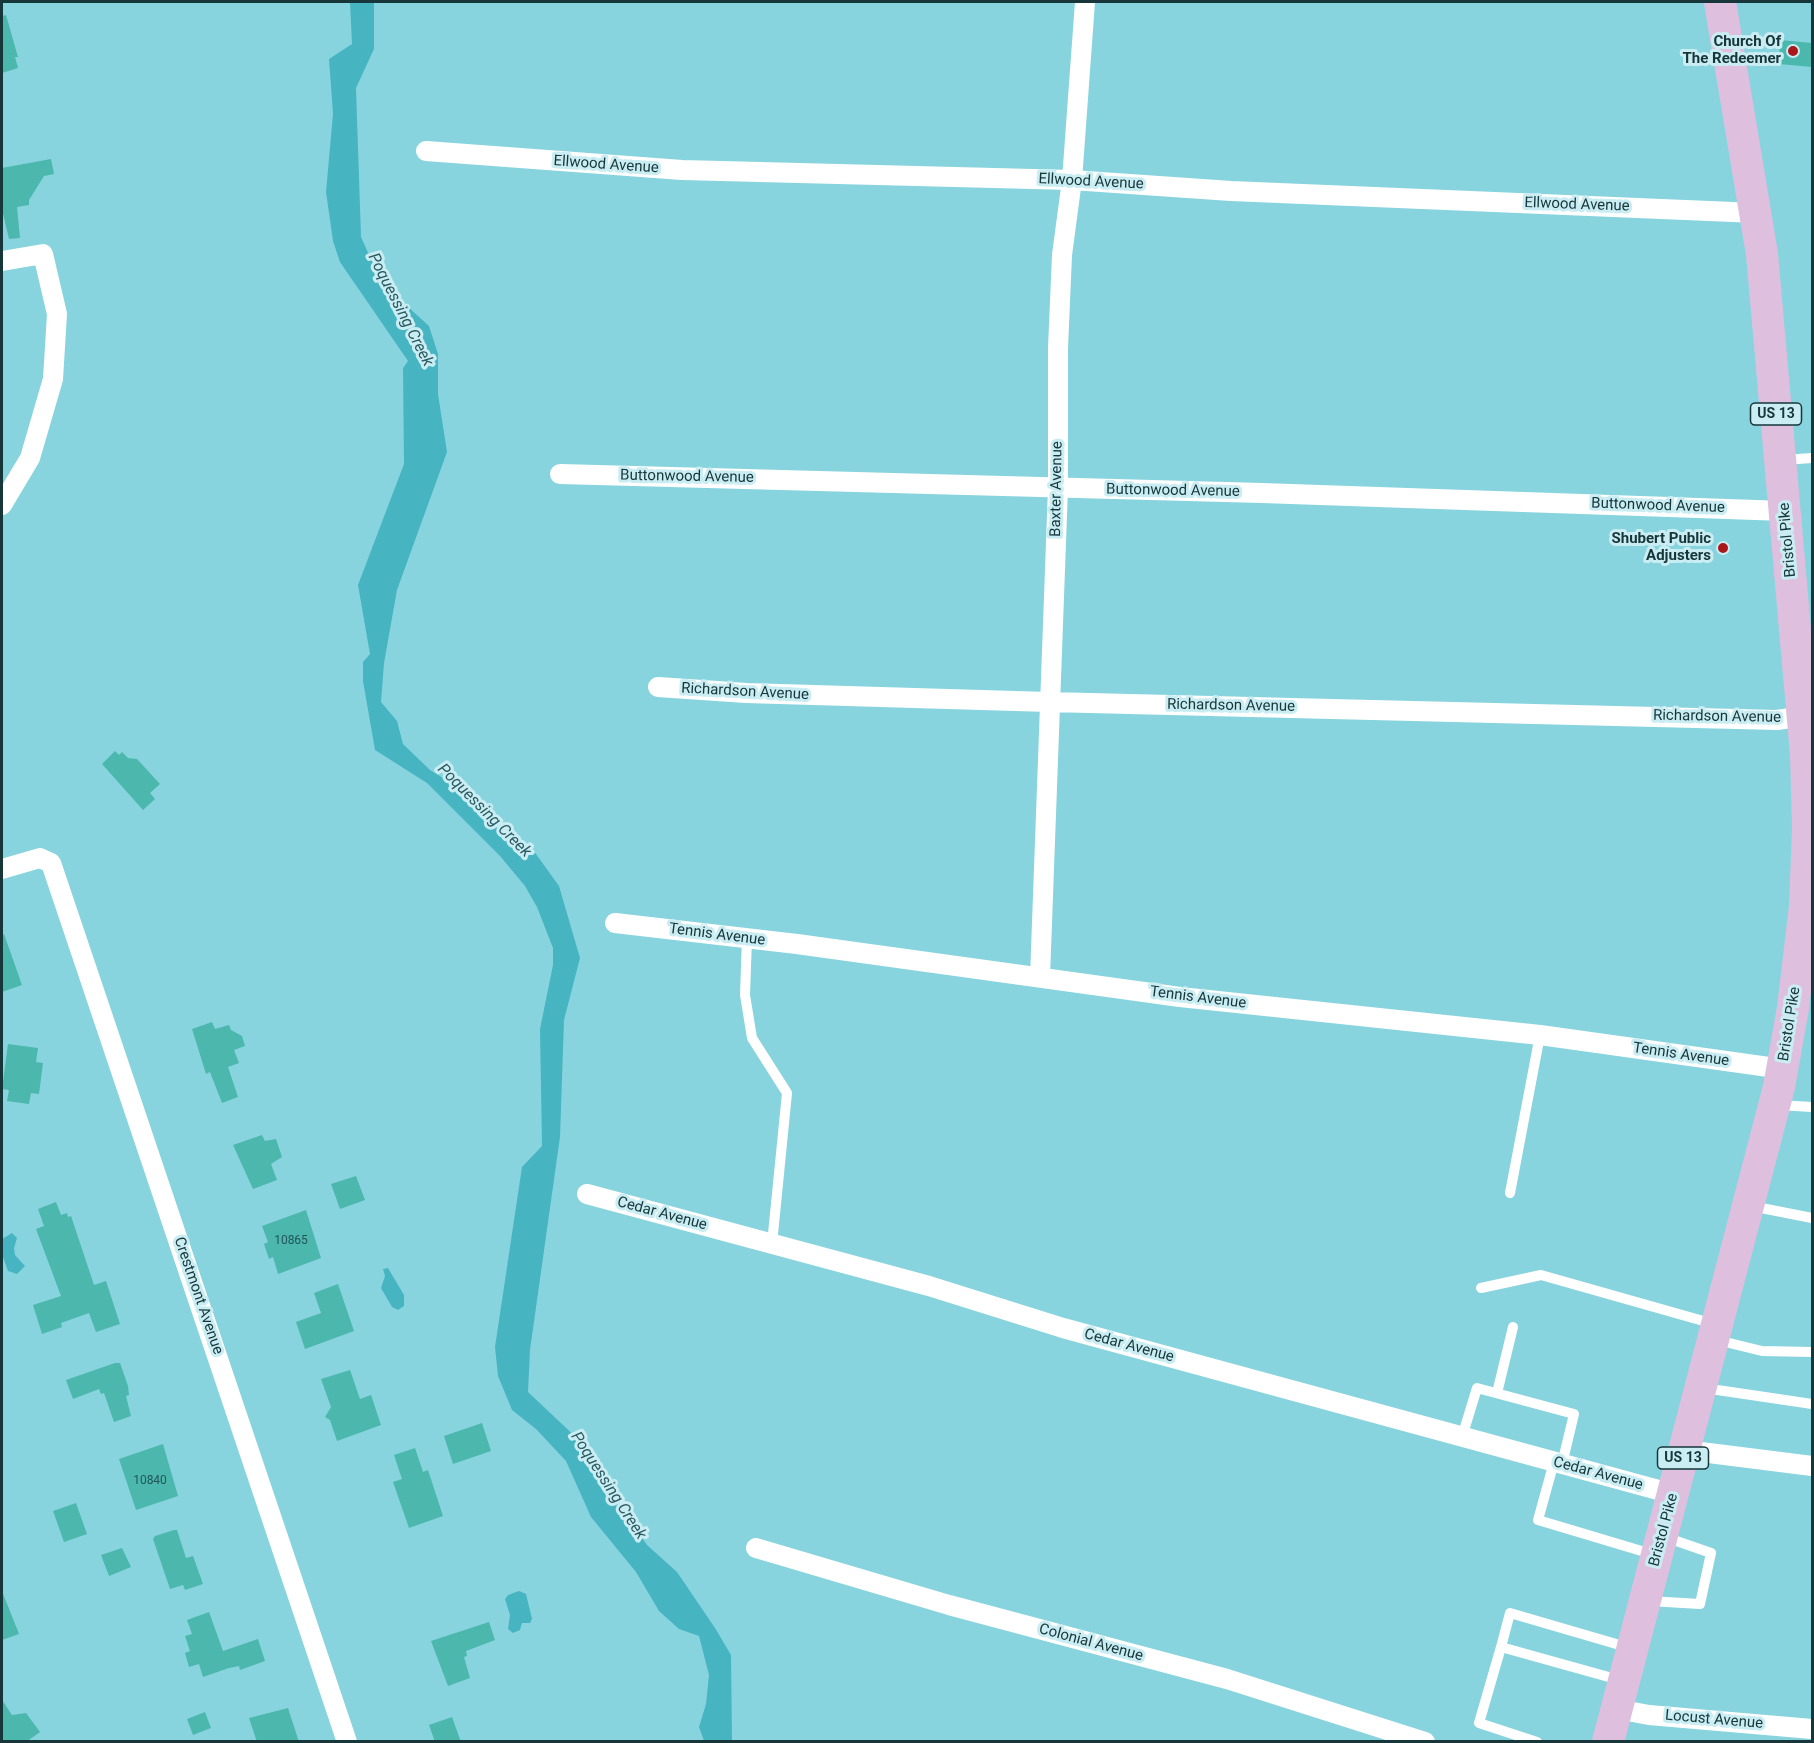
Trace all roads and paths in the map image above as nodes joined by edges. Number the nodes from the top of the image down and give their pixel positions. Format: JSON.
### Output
{"nodes":[{"id":1,"x":1085,"y":2,"type":"edge"},
{"id":2,"x":1720,"y":2,"type":"edge"},
{"id":3,"x":426,"y":151,"type":"dead end"},
{"id":4,"x":1072,"y":180,"type":"junction"},
{"id":5,"x":1757,"y":213,"type":"junction"},
{"id":6,"x":2,"y":261,"type":"edge"},
{"id":7,"x":1812,"y":458,"type":"edge"},
{"id":8,"x":1781,"y":460,"type":"junction"},
{"id":9,"x":560,"y":474,"type":"dead end"},
{"id":10,"x":1058,"y":488,"type":"junction"},
{"id":11,"x":2,"y":505,"type":"edge"},
{"id":12,"x":1785,"y":511,"type":"junction"},
{"id":13,"x":658,"y":687,"type":"dead end"},
{"id":14,"x":1049,"y":702,"type":"junction"},
{"id":15,"x":1808,"y":715,"type":"edge"},
{"id":16,"x":1809,"y":755,"type":"edge"},
{"id":17,"x":2,"y":869,"type":"edge"},
{"id":18,"x":1810,"y":870,"type":"edge"},
{"id":19,"x":615,"y":923,"type":"dead end"},
{"id":20,"x":1808,"y":931,"type":"edge"},
{"id":21,"x":747,"y":938,"type":"junction"},
{"id":22,"x":1040,"y":977,"type":"junction"},
{"id":23,"x":1803,"y":1009,"type":"edge"},
{"id":24,"x":1540,"y":1035,"type":"junction"},
{"id":25,"x":1783,"y":1069,"type":"junction"},
{"id":26,"x":1774,"y":1105,"type":"junction"},
{"id":27,"x":1812,"y":1107,"type":"edge"},
{"id":28,"x":1510,"y":1193,"type":"dead end"},
{"id":29,"x":587,"y":1194,"type":"dead end"},
{"id":30,"x":1749,"y":1206,"type":"junction"},
{"id":31,"x":1812,"y":1218,"type":"edge"},
{"id":32,"x":772,"y":1244,"type":"junction"},
{"id":33,"x":1481,"y":1288,"type":"dead end"},
{"id":34,"x":1513,"y":1327,"type":"dead end"},
{"id":35,"x":1716,"y":1332,"type":"junction"},
{"id":36,"x":1812,"y":1352,"type":"edge"},
{"id":37,"x":1701,"y":1388,"type":"junction"},
{"id":38,"x":1497,"y":1393,"type":"junction"},
{"id":39,"x":1812,"y":1404,"type":"edge"},
{"id":40,"x":1462,"y":1437,"type":"junction"},
{"id":41,"x":1685,"y":1450,"type":"junction"},
{"id":42,"x":1558,"y":1463,"type":"junction"},
{"id":43,"x":1812,"y":1466,"type":"edge"},
{"id":44,"x":1673,"y":1494,"type":"junction"},
{"id":45,"x":1660,"y":1545,"type":"junction"},
{"id":46,"x":756,"y":1548,"type":"dead end"},
{"id":47,"x":1645,"y":1600,"type":"junction"},
{"id":48,"x":1502,"y":1647,"type":"junction"},
{"id":49,"x":1633,"y":1648,"type":"junction"},
{"id":50,"x":1620,"y":1695,"type":"junction"},
{"id":51,"x":1812,"y":1729,"type":"edge"},
{"id":52,"x":347,"y":1742,"type":"edge"},
{"id":53,"x":1425,"y":1742,"type":"edge"},
{"id":54,"x":1537,"y":1742,"type":"edge"},
{"id":55,"x":1608,"y":1742,"type":"edge"}],
"edges":[{"from":1,"to":4,"type":"street","name":"Baxter Avenue"},
{"from":2,"to":5,"type":"main road","name":"Bristol Pike","number":"US 13"},
{"from":3,"to":4,"type":"street","name":"Ellwood Avenue"},
{"from":4,"to":5,"type":"street","name":"Ellwood Avenue"},
{"from":4,"to":10,"type":"street","name":"Baxter Avenue"},
{"from":5,"to":8,"type":"main road","name":"Bristol Pike","number":"US 13"},
{"from":6,"to":11,"type":"street"},
{"from":7,"to":8,"type":"lane"},
{"from":8,"to":12,"type":"main road","name":"Bristol Pike","number":"US 13"},
{"from":9,"to":10,"type":"street","name":"Buttonwood Avenue"},
{"from":10,"to":12,"type":"street","name":"Buttonwood Avenue"},
{"from":10,"to":14,"type":"street","name":"Baxter Avenue"},
{"from":12,"to":15,"type":"main road","name":"Bristol Pike","number":"US 13"},
{"from":13,"to":14,"type":"street","name":"Richardson Avenue"},
{"from":14,"to":15,"type":"street","name":"Richardson Avenue"},
{"from":14,"to":22,"type":"street","name":"Baxter Avenue"},
{"from":15,"to":16,"type":"main road","name":"Bristol Pike","number":"US 13"},
{"from":16,"to":18,"type":"main road","name":"Bristol Pike","number":"US 13"},
{"from":17,"to":52,"type":"street","name":"Crestmont Avenue"},
{"from":18,"to":20,"type":"main road","name":"Bristol Pike","number":"US 13"},
{"from":19,"to":21,"type":"street","name":"Tennis Avenue"},
{"from":20,"to":23,"type":"main road","name":"Bristol Pike","number":"US 13"},
{"from":21,"to":22,"type":"street","name":"Tennis Avenue"},
{"from":21,"to":32,"type":"lane"},
{"from":22,"to":24,"type":"street","name":"Tennis Avenue"},
{"from":23,"to":25,"type":"main road","name":"Bristol Pike","number":"US 13"},
{"from":24,"to":25,"type":"street","name":"Tennis Avenue"},
{"from":24,"to":28,"type":"lane"},
{"from":25,"to":26,"type":"main road","name":"Bristol Pike","number":"US 13"},
{"from":26,"to":27,"type":"lane"},
{"from":26,"to":30,"type":"main road","name":"Bristol Pike","number":"US 13"},
{"from":29,"to":32,"type":"street","name":"Cedar Avenue"},
{"from":30,"to":31,"type":"lane"},
{"from":30,"to":35,"type":"main road","name":"Bristol Pike","number":"US 13"},
{"from":32,"to":40,"type":"street","name":"Cedar Avenue"},
{"from":33,"to":35,"type":"lane"},
{"from":34,"to":38,"type":"lane"},
{"from":35,"to":36,"type":"lane"},
{"from":35,"to":37,"type":"main road","name":"Bristol Pike","number":"US 13"},
{"from":37,"to":39,"type":"lane"},
{"from":37,"to":41,"type":"main road","name":"Bristol Pike","number":"US 13"},
{"from":38,"to":40,"type":"lane"},
{"from":38,"to":42,"type":"lane"},
{"from":40,"to":42,"type":"street","name":"Cedar Avenue"},
{"from":41,"to":43,"type":"street"},
{"from":41,"to":44,"type":"main road","name":"Bristol Pike","number":"US 13"},
{"from":42,"to":44,"type":"street","name":"Cedar Avenue"},
{"from":42,"to":45,"type":"lane"},
{"from":44,"to":45,"type":"main road","name":"Bristol Pike","number":"US 13"},
{"from":45,"to":47,"type":"main road","name":"Bristol Pike","number":"US 13"},
{"from":45,"to":47,"type":"lane"},
{"from":46,"to":53,"type":"street","name":"Colonial Avenue"},
{"from":47,"to":49,"type":"main road","name":"Bristol Pike","number":"US 13"},
{"from":48,"to":49,"type":"lane"},
{"from":48,"to":50,"type":"lane"},
{"from":48,"to":54,"type":"lane"},
{"from":49,"to":50,"type":"main road","name":"Bristol Pike","number":"US 13"},
{"from":50,"to":51,"type":"street","name":"Locust Avenue"},
{"from":50,"to":55,"type":"main road","name":"Bristol Pike","number":"US 13"}]}
